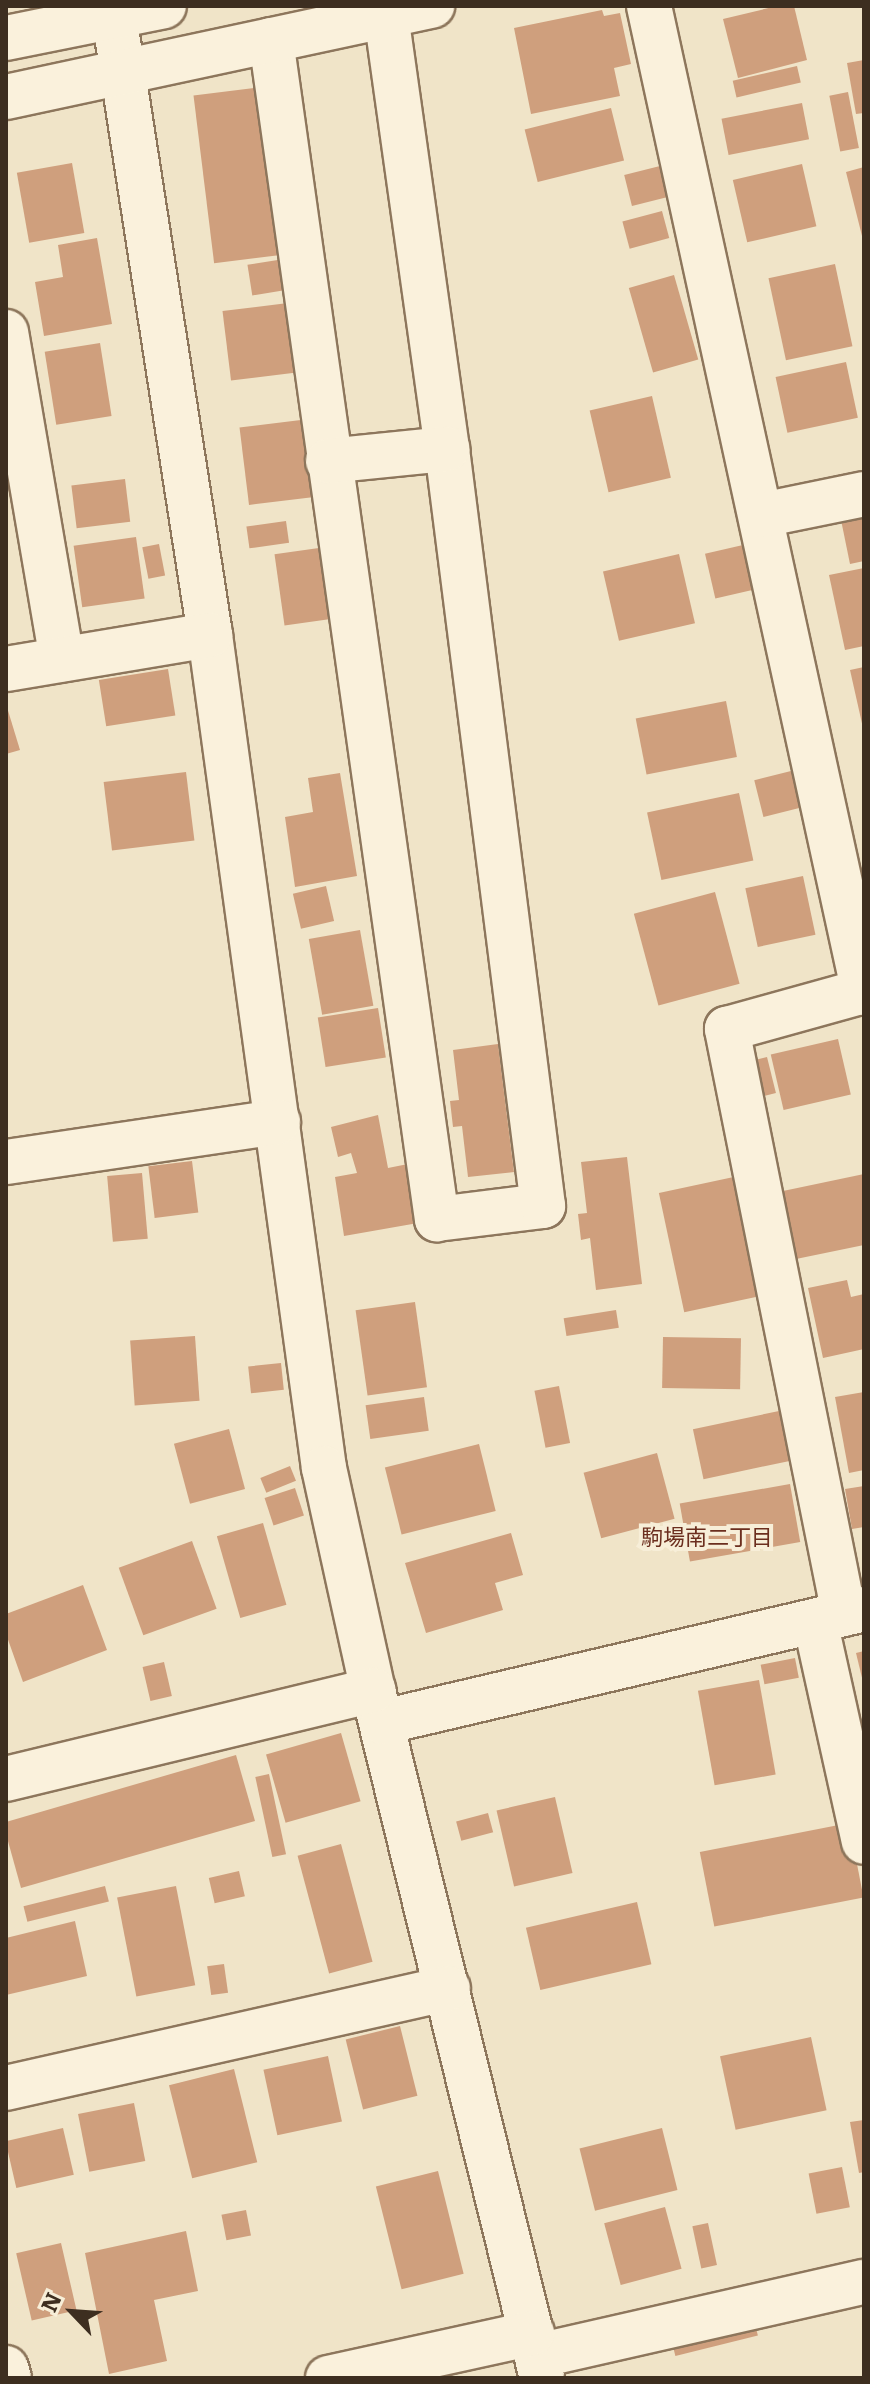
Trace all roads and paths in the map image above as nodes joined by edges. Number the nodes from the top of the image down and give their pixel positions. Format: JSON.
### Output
{"nodes":[{"id":1,"x":164,"y":6,"type":"edge"},
{"id":2,"x":432,"y":6,"type":"edge"},
{"id":3,"x":649,"y":6,"type":"edge"},
{"id":4,"x":386,"y":11,"type":"edge"},
{"id":5,"x":114,"y":16,"type":"junction"},
{"id":6,"x":6,"y":38,"type":"edge"},
{"id":7,"x":271,"y":40,"type":"junction"},
{"id":8,"x":124,"y":73,"type":"junction"},
{"id":9,"x":6,"y":97,"type":"edge"},
{"id":10,"x":6,"y":332,"type":"edge"},
{"id":11,"x":447,"y":449,"type":"junction"},
{"id":12,"x":328,"y":461,"type":"junction"},
{"id":13,"x":864,"y":494,"type":"edge"},
{"id":14,"x":762,"y":515,"type":"junction"},
{"id":15,"x":210,"y":635,"type":"junction"},
{"id":16,"x":62,"y":659,"type":"junction"},
{"id":17,"x":6,"y":669,"type":"edge"},
{"id":18,"x":864,"y":992,"type":"edge"},
{"id":19,"x":278,"y":1122,"type":"junction"},
{"id":20,"x":6,"y":1162,"type":"edge"},
{"id":21,"x":841,"y":1615,"type":"edge"},
{"id":22,"x":378,"y":1706,"type":"junction"},
{"id":23,"x":6,"y":1779,"type":"edge"},
{"id":24,"x":864,"y":1842,"type":"edge"},
{"id":25,"x":448,"y":1988,"type":"junction"},
{"id":26,"x":6,"y":2088,"type":"edge"},
{"id":27,"x":864,"y":2282,"type":"edge"},
{"id":28,"x":537,"y":2356,"type":"edge"},
{"id":29,"x":6,"y":2368,"type":"edge"},
{"id":30,"x":9,"y":2378,"type":"edge"},
{"id":31,"x":328,"y":2378,"type":"edge"}],
"edges":[{"from":1,"to":5,"type":"street"},
{"from":2,"to":4,"type":"street"},
{"from":3,"to":14,"type":"street"},
{"from":4,"to":7,"type":"street"},
{"from":4,"to":11,"type":"street"},
{"from":5,"to":6,"type":"street"},
{"from":5,"to":8,"type":"street"},
{"from":7,"to":8,"type":"street"},
{"from":7,"to":12,"type":"street"},
{"from":8,"to":9,"type":"street"},
{"from":8,"to":15,"type":"street"},
{"from":10,"to":16,"type":"street"},
{"from":11,"to":12,"type":"street"},
{"from":11,"to":12,"type":"street"},
{"from":13,"to":14,"type":"street"},
{"from":14,"to":18,"type":"street"},
{"from":15,"to":16,"type":"street"},
{"from":15,"to":19,"type":"street"},
{"from":16,"to":17,"type":"street"},
{"from":18,"to":21,"type":"street"},
{"from":19,"to":20,"type":"street"},
{"from":19,"to":22,"type":"street"},
{"from":21,"to":22,"type":"street"},
{"from":21,"to":24,"type":"street"},
{"from":22,"to":23,"type":"street"},
{"from":22,"to":25,"type":"street"},
{"from":25,"to":26,"type":"street"},
{"from":25,"to":28,"type":"street"},
{"from":27,"to":28,"type":"street"},
{"from":28,"to":31,"type":"street"},
{"from":29,"to":30,"type":"street"}]}
